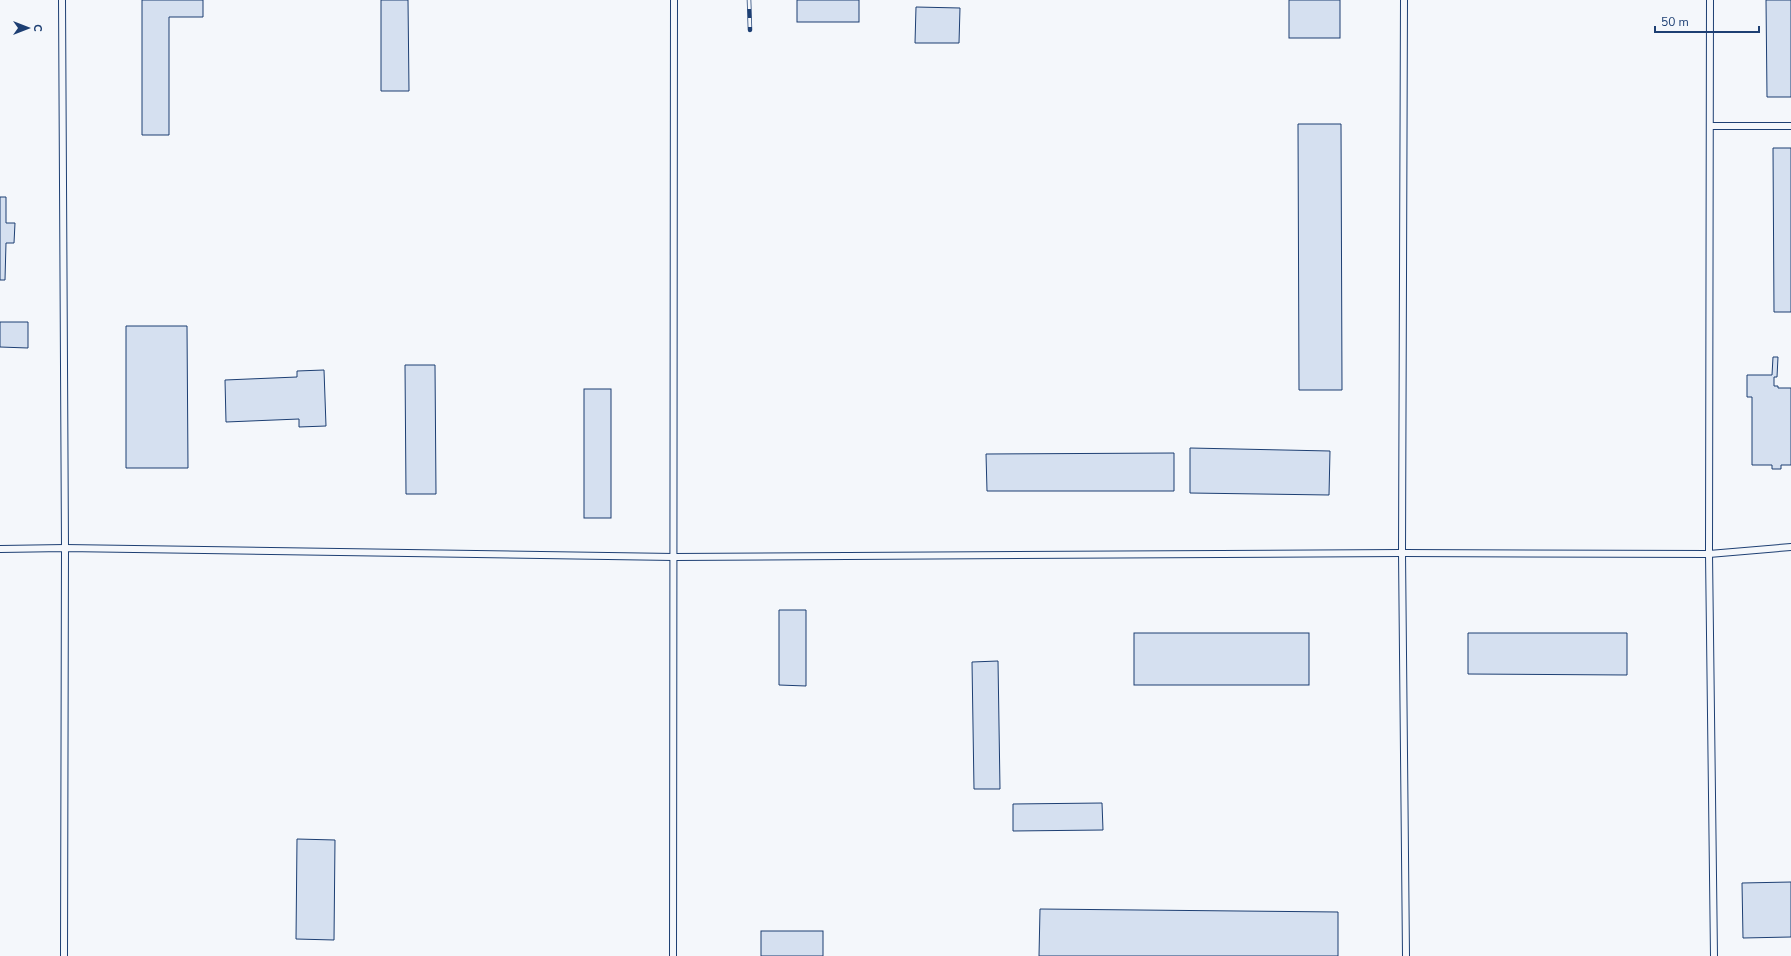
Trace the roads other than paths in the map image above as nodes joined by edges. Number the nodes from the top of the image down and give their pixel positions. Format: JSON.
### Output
{"nodes":[{"id":1,"x":62,"y":0,"type":"edge"},
{"id":2,"x":674,"y":0,"type":"edge"},
{"id":3,"x":1404,"y":0,"type":"edge"},
{"id":4,"x":1710,"y":0,"type":"edge"},
{"id":5,"x":1710,"y":126,"type":"junction"},
{"id":6,"x":1791,"y":126,"type":"edge"},
{"id":7,"x":1791,"y":547,"type":"edge"},
{"id":8,"x":65,"y":548,"type":"junction"},
{"id":9,"x":0,"y":549,"type":"edge"},
{"id":10,"x":1402,"y":553,"type":"junction"},
{"id":11,"x":1708,"y":554,"type":"junction"},
{"id":12,"x":674,"y":558,"type":"junction"},
{"id":13,"x":64,"y":956,"type":"edge"},
{"id":14,"x":673,"y":956,"type":"edge"},
{"id":15,"x":1406,"y":956,"type":"edge"},
{"id":16,"x":1714,"y":956,"type":"edge"}],
"edges":[{"from":1,"to":8,"type":"lane"},
{"from":2,"to":12,"type":"lane"},
{"from":3,"to":10,"type":"lane"},
{"from":4,"to":5,"type":"lane"},
{"from":5,"to":6,"type":"lane"},
{"from":5,"to":11,"type":"lane"},
{"from":7,"to":11,"type":"lane"},
{"from":8,"to":9,"type":"lane"},
{"from":8,"to":12,"type":"lane"},
{"from":8,"to":13,"type":"lane"},
{"from":10,"to":11,"type":"lane"},
{"from":10,"to":12,"type":"lane"},
{"from":10,"to":15,"type":"lane"},
{"from":11,"to":16,"type":"lane"},
{"from":12,"to":14,"type":"lane"}]}
